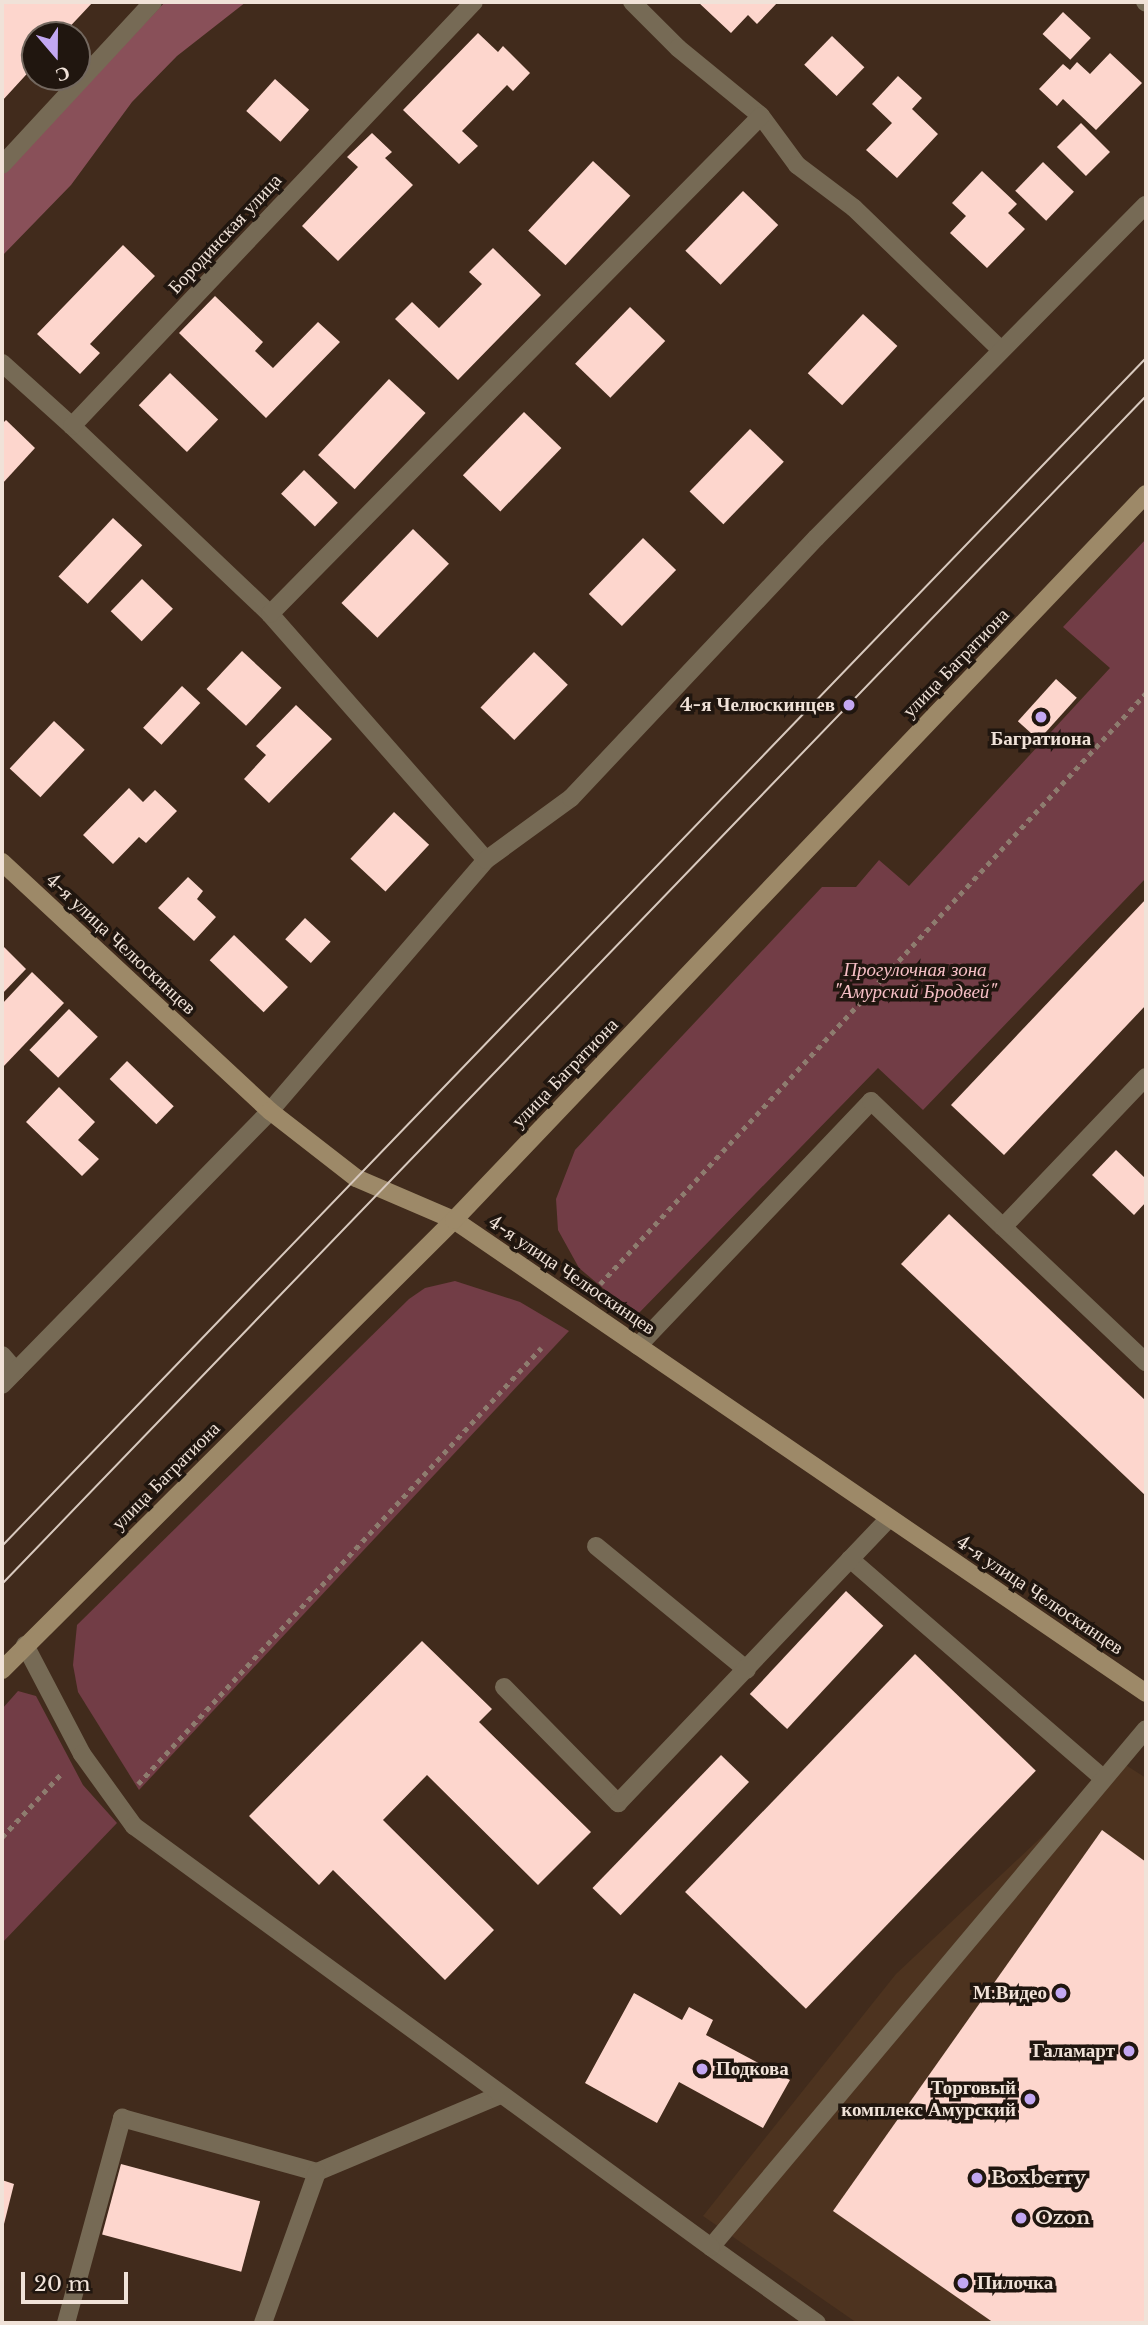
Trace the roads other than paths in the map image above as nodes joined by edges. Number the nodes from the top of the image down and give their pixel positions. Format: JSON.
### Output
{"nodes":[{"id":1,"x":153,"y":2,"type":"edge"},
{"id":2,"x":474,"y":2,"type":"edge"},
{"id":3,"x":632,"y":2,"type":"edge"},
{"id":4,"x":761,"y":116,"type":"junction"},
{"id":5,"x":2,"y":165,"type":"edge"},
{"id":6,"x":1146,"y":205,"type":"edge"},
{"id":7,"x":1001,"y":350,"type":"junction"},
{"id":8,"x":2,"y":363,"type":"edge"},
{"id":9,"x":72,"y":426,"type":"junction"},
{"id":10,"x":1146,"y":494,"type":"edge"},
{"id":11,"x":270,"y":614,"type":"junction"},
{"id":12,"x":485,"y":860,"type":"junction"},
{"id":13,"x":2,"y":862,"type":"edge"},
{"id":14,"x":1146,"y":1077,"type":"edge"},
{"id":15,"x":270,"y":1111,"type":"junction"},
{"id":16,"x":454,"y":1220,"type":"junction"},
{"id":17,"x":1003,"y":1227,"type":"junction"},
{"id":18,"x":639,"y":1346,"type":"junction"},
{"id":19,"x":2,"y":1355,"type":"edge"},
{"id":20,"x":1146,"y":1362,"type":"edge"},
{"id":21,"x":16,"y":1371,"type":"junction"},
{"id":22,"x":2,"y":1385,"type":"edge"},
{"id":23,"x":889,"y":1518,"type":"junction"},
{"id":24,"x":596,"y":1546,"type":"dead end"},
{"id":25,"x":850,"y":1559,"type":"junction"},
{"id":26,"x":25,"y":1645,"type":"junction"},
{"id":27,"x":2,"y":1670,"type":"edge"},
{"id":28,"x":747,"y":1670,"type":"junction"},
{"id":29,"x":504,"y":1687,"type":"dead end"},
{"id":30,"x":1146,"y":1693,"type":"edge"},
{"id":31,"x":1146,"y":1729,"type":"edge"},
{"id":32,"x":1104,"y":1778,"type":"junction"},
{"id":33,"x":499,"y":2095,"type":"junction"},
{"id":34,"x":317,"y":2172,"type":"junction"},
{"id":35,"x":711,"y":2247,"type":"junction"},
{"id":36,"x":66,"y":2323,"type":"edge"},
{"id":37,"x":263,"y":2323,"type":"edge"},
{"id":38,"x":817,"y":2323,"type":"edge"}],
"edges":[{"from":1,"to":5,"type":"street"},
{"from":2,"to":9,"type":"street","name":"Бородинская улица"},
{"from":3,"to":4,"type":"street"},
{"from":4,"to":7,"type":"street"},
{"from":4,"to":11,"type":"street"},
{"from":6,"to":7,"type":"street"},
{"from":7,"to":12,"type":"street"},
{"from":8,"to":9,"type":"street"},
{"from":9,"to":11,"type":"street"},
{"from":10,"to":16,"type":"main road","name":"улица Багратиона"},
{"from":11,"to":12,"type":"street"},
{"from":12,"to":15,"type":"street"},
{"from":13,"to":15,"type":"main road","name":"4-я улица Челюскинцев"},
{"from":14,"to":17,"type":"street"},
{"from":15,"to":16,"type":"main road","name":"4-я улица Челюскинцев"},
{"from":15,"to":21,"type":"street"},
{"from":16,"to":18,"type":"main road","name":"4-я улица Челюскинцев"},
{"from":16,"to":26,"type":"main road","name":"улица Багратиона"},
{"from":17,"to":18,"type":"street"},
{"from":17,"to":20,"type":"street"},
{"from":18,"to":23,"type":"main road","name":"4-я улица Челюскинцев"},
{"from":19,"to":21,"type":"street"},
{"from":21,"to":22,"type":"street"},
{"from":23,"to":25,"type":"street"},
{"from":23,"to":30,"type":"main road","name":"4-я улица Челюскинцев"},
{"from":24,"to":28,"type":"street"},
{"from":25,"to":28,"type":"street"},
{"from":25,"to":32,"type":"street"},
{"from":26,"to":27,"type":"main road","name":"улица Багратиона"},
{"from":26,"to":33,"type":"street"},
{"from":28,"to":29,"type":"street"},
{"from":31,"to":32,"type":"street"},
{"from":32,"to":35,"type":"street"},
{"from":33,"to":34,"type":"street"},
{"from":33,"to":35,"type":"street"},
{"from":34,"to":36,"type":"street"},
{"from":34,"to":37,"type":"street"},
{"from":35,"to":38,"type":"street"}]}
